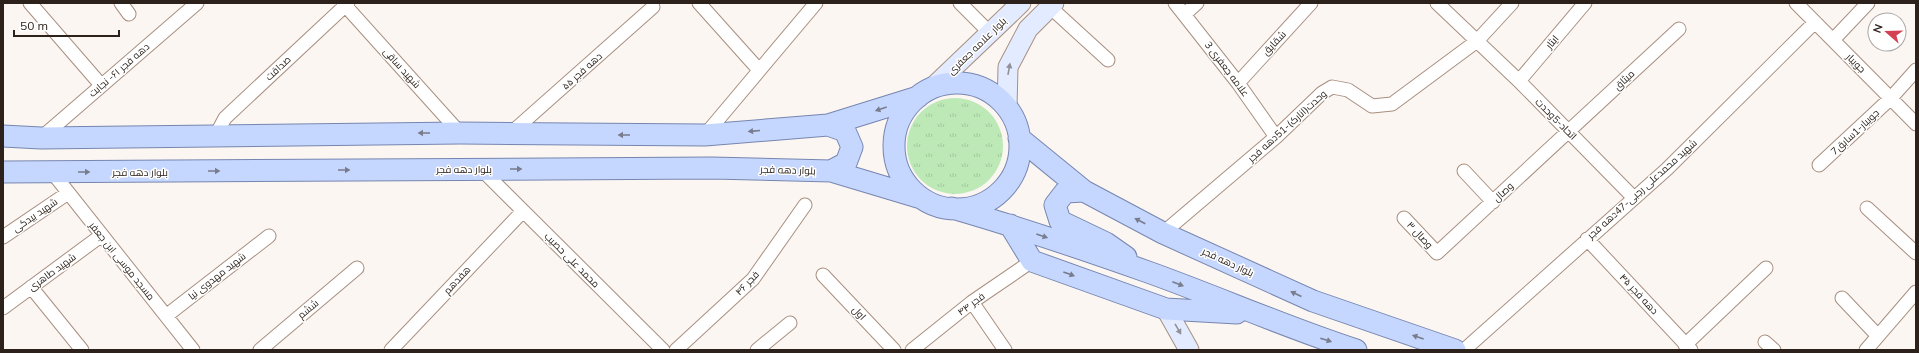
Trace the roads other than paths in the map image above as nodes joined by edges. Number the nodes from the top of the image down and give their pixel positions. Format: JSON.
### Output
{"nodes":[{"id":1,"x":30,"y":3,"type":"edge"},
{"id":2,"x":121,"y":3,"type":"edge"},
{"id":3,"x":197,"y":3,"type":"edge"},
{"id":4,"x":699,"y":3,"type":"edge"},
{"id":5,"x":816,"y":3,"type":"edge"},
{"id":6,"x":960,"y":3,"type":"edge"},
{"id":7,"x":1021,"y":3,"type":"edge"},
{"id":8,"x":1175,"y":3,"type":"edge"},
{"id":9,"x":1196,"y":3,"type":"edge"},
{"id":10,"x":1311,"y":3,"type":"edge"},
{"id":11,"x":1437,"y":3,"type":"edge"},
{"id":12,"x":1512,"y":3,"type":"edge"},
{"id":13,"x":1585,"y":3,"type":"edge"},
{"id":14,"x":1796,"y":3,"type":"edge"},
{"id":15,"x":1868,"y":3,"type":"edge"},
{"id":16,"x":345,"y":4,"type":"edge"},
{"id":17,"x":1052,"y":5,"type":"edge"},
{"id":18,"x":654,"y":7,"type":"dead end"},
{"id":19,"x":129,"y":14,"type":"dead end"},
{"id":20,"x":1185,"y":14,"type":"junction"},
{"id":21,"x":1815,"y":22,"type":"junction"},
{"id":22,"x":1679,"y":29,"type":"dead end"},
{"id":23,"x":990,"y":34,"type":"junction"},
{"id":24,"x":1833,"y":40,"type":"junction"},
{"id":25,"x":1477,"y":41,"type":"junction"},
{"id":26,"x":1108,"y":60,"type":"dead end"},
{"id":27,"x":759,"y":70,"type":"junction"},
{"id":28,"x":1916,"y":70,"type":"edge"},
{"id":29,"x":1519,"y":81,"type":"junction"},
{"id":30,"x":1238,"y":83,"type":"junction"},
{"id":31,"x":101,"y":85,"type":"junction"},
{"id":32,"x":925,"y":92,"type":"junction"},
{"id":33,"x":1890,"y":98,"type":"junction"},
{"id":34,"x":1007,"y":108,"type":"junction"},
{"id":35,"x":1916,"y":124,"type":"edge"},
{"id":36,"x":828,"y":125,"type":"junction"},
{"id":37,"x":1569,"y":131,"type":"junction"},
{"id":38,"x":460,"y":133,"type":"junction"},
{"id":39,"x":216,"y":134,"type":"junction"},
{"id":40,"x":510,"y":134,"type":"junction"},
{"id":41,"x":705,"y":135,"type":"junction"},
{"id":42,"x":3,"y":136,"type":"edge"},
{"id":43,"x":1276,"y":137,"type":"junction"},
{"id":44,"x":41,"y":138,"type":"junction"},
{"id":45,"x":1019,"y":138,"type":"junction"},
{"id":46,"x":1819,"y":165,"type":"dead end"},
{"id":47,"x":481,"y":169,"type":"junction"},
{"id":48,"x":831,"y":171,"type":"junction"},
{"id":49,"x":1464,"y":171,"type":"dead end"},
{"id":50,"x":3,"y":172,"type":"edge"},
{"id":51,"x":52,"y":172,"type":"junction"},
{"id":52,"x":1084,"y":191,"type":"junction"},
{"id":53,"x":68,"y":193,"type":"junction"},
{"id":54,"x":921,"y":198,"type":"junction"},
{"id":55,"x":1634,"y":198,"type":"junction"},
{"id":56,"x":1493,"y":202,"type":"junction"},
{"id":57,"x":805,"y":205,"type":"dead end"},
{"id":58,"x":952,"y":208,"type":"junction"},
{"id":59,"x":1867,"y":208,"type":"dead end"},
{"id":60,"x":523,"y":211,"type":"junction"},
{"id":61,"x":1404,"y":218,"type":"dead end"},
{"id":62,"x":1010,"y":225,"type":"junction"},
{"id":63,"x":1164,"y":233,"type":"junction"},
{"id":64,"x":102,"y":235,"type":"junction"},
{"id":65,"x":269,"y":236,"type":"dead end"},
{"id":66,"x":3,"y":237,"type":"edge"},
{"id":67,"x":1587,"y":239,"type":"junction"},
{"id":68,"x":1437,"y":253,"type":"joint"},
{"id":69,"x":1916,"y":253,"type":"edge"},
{"id":70,"x":1032,"y":260,"type":"junction"},
{"id":71,"x":357,"y":268,"type":"dead end"},
{"id":72,"x":1766,"y":268,"type":"dead end"},
{"id":73,"x":1148,"y":272,"type":"junction"},
{"id":74,"x":824,"y":275,"type":"dead end"},
{"id":75,"x":31,"y":287,"type":"junction"},
{"id":76,"x":1916,"y":292,"type":"edge"},
{"id":77,"x":1842,"y":298,"type":"dead end"},
{"id":78,"x":972,"y":302,"type":"junction"},
{"id":79,"x":3,"y":308,"type":"edge"},
{"id":80,"x":1166,"y":309,"type":"junction"},
{"id":81,"x":1256,"y":314,"type":"junction"},
{"id":82,"x":166,"y":316,"type":"junction"},
{"id":83,"x":790,"y":323,"type":"dead end"},
{"id":84,"x":1878,"y":336,"type":"junction"},
{"id":85,"x":1688,"y":347,"type":"edge"},
{"id":86,"x":82,"y":350,"type":"edge"},
{"id":87,"x":193,"y":350,"type":"edge"},
{"id":88,"x":260,"y":350,"type":"edge"},
{"id":89,"x":391,"y":350,"type":"edge"},
{"id":90,"x":663,"y":350,"type":"edge"},
{"id":91,"x":676,"y":350,"type":"edge"},
{"id":92,"x":757,"y":350,"type":"edge"},
{"id":93,"x":894,"y":350,"type":"edge"},
{"id":94,"x":912,"y":350,"type":"edge"},
{"id":95,"x":1005,"y":350,"type":"edge"},
{"id":96,"x":1190,"y":350,"type":"edge"},
{"id":97,"x":1356,"y":350,"type":"edge"},
{"id":98,"x":1455,"y":350,"type":"edge"},
{"id":99,"x":1464,"y":350,"type":"edge"},
{"id":100,"x":1866,"y":350,"type":"edge"}],
"edges":[{"from":1,"to":31,"type":"street"},
{"from":2,"to":19,"type":"street"},
{"from":3,"to":31,"type":"street","name":"دهه فجر ۶۱- نجابت"},
{"from":4,"to":27,"type":"street"},
{"from":5,"to":27,"type":"street"},
{"from":6,"to":23,"type":"street"},
{"from":7,"to":23,"type":"main road","name":"بلوار علامه جعفری"},
{"from":8,"to":20,"type":"street","name":"علامه جعفری 3"},
{"from":9,"to":20,"type":"street"},
{"from":10,"to":30,"type":"street","name":"شقایق"},
{"from":11,"to":25,"type":"street","name":"اتحاد-5وحدت"},
{"from":12,"to":25,"type":"street","name":"وحدت(انارک)-51دهه فجر"},
{"from":13,"to":29,"type":"street","name":"ایثار"},
{"from":14,"to":21,"type":"street","name":"جویبار"},
{"from":15,"to":24,"type":"street"},
{"from":16,"to":38,"type":"street","name":"شهید ساقی"},
{"from":16,"to":39,"type":"street","name":"صداقت"},
{"from":17,"to":26,"type":"street"},
{"from":34,"to":17,"type":"main road","one_way":true},
{"from":18,"to":40,"type":"street","name":"دهه فجر ۵۵"},
{"from":20,"to":30,"type":"street","name":"علامه جعفری 3"},
{"from":21,"to":24,"type":"street","name":"جویبار"},
{"from":21,"to":55,"type":"street","name":"شهید محمدعلی رجبی-47دهه فجر"},
{"from":22,"to":37,"type":"street","name":"میثاق"},
{"from":23,"to":32,"type":"main road","name":"بلوار علامه جعفری"},
{"from":24,"to":33,"type":"street","name":"جویبار"},
{"from":25,"to":29,"type":"street","name":"اتحاد-5وحدت"},
{"from":25,"to":43,"type":"street","name":"وحدت(انارک)-51دهه فجر"},
{"from":27,"to":41,"type":"street"},
{"from":28,"to":33,"type":"street","name":"7جویبار-1سابق"},
{"from":29,"to":37,"type":"street","name":"اتحاد-5وحدت"},
{"from":30,"to":43,"type":"street","name":"علامه جعفری 3"},
{"from":31,"to":44,"type":"street","name":"دهه فجر ۶۱- نجابت"},
{"from":32,"to":34,"type":"main road"},
{"from":32,"to":36,"type":"main road","one_way":true},
{"from":32,"to":54,"type":"main road"},
{"from":33,"to":35,"type":"street","name":"جویبار"},
{"from":33,"to":46,"type":"street","name":"7جویبار-1سابق"},
{"from":34,"to":45,"type":"main road"},
{"from":36,"to":41,"type":"main road","one_way":true},
{"from":36,"to":48,"type":"main road"},
{"from":37,"to":55,"type":"street","name":"اتحاد-5وحدت"},
{"from":37,"to":56,"type":"street","name":"وصال"},
{"from":38,"to":39,"type":"main road","one_way":true},
{"from":38,"to":40,"type":"main road"},
{"from":39,"to":44,"type":"main road"},
{"from":41,"to":40,"type":"main road","one_way":true},
{"from":42,"to":44,"type":"main road"},
{"from":43,"to":63,"type":"street","name":"وحدت(انارک)-51دهه فجر"},
{"from":45,"to":52,"type":"main road","name":"بلوار دهه فجر"},
{"from":45,"to":58,"type":"main road"},
{"from":47,"to":48,"type":"main road","name":"بلوار دهه فجر","one_way":true},
{"from":51,"to":47,"type":"main road","name":"بلوار دهه فجر","one_way":true},
{"from":47,"to":60,"type":"street","name":"محمد علی حصیب"},
{"from":48,"to":54,"type":"main road","name":"بلوار دهه فجر"},
{"from":49,"to":56,"type":"street"},
{"from":50,"to":51,"type":"main road","name":"بلوار دهه فجر"},
{"from":51,"to":53,"type":"street","name":"مسجد موسی ابن جعفر"},
{"from":63,"to":52,"type":"main road","name":"بلوار دهه فجر","one_way":true},
{"from":52,"to":73,"type":"main road"},
{"from":53,"to":64,"type":"street","name":"مسجد موسی ابن جعفر"},
{"from":53,"to":66,"type":"street","name":"شهید بیدکی"},
{"from":54,"to":58,"type":"main road"},
{"from":55,"to":67,"type":"street","name":"شهید محمدعلی رجبی-47دهه فجر"},
{"from":56,"to":68,"type":"street","name":"وصال"},
{"from":57,"to":91,"type":"street","name":"فجر ۴۶"},
{"from":58,"to":62,"type":"main road"},
{"from":59,"to":69,"type":"street"},
{"from":60,"to":89,"type":"street","name":"هفدهم"},
{"from":60,"to":90,"type":"street","name":"محمد علی حصیب"},
{"from":61,"to":68,"type":"street","name":"وصال ۳"},
{"from":62,"to":70,"type":"main road"},
{"from":62,"to":73,"type":"main road","one_way":true},
{"from":98,"to":63,"type":"main road","name":"بلوار دهه فجر","one_way":true},
{"from":64,"to":75,"type":"street","name":"شهید طاهری"},
{"from":64,"to":82,"type":"street","name":"مسجد موسی ابن جعفر"},
{"from":65,"to":82,"type":"street","name":"شهید مهدوی نیا"},
{"from":67,"to":85,"type":"street","name":"دهه فجر ۴۵"},
{"from":67,"to":99,"type":"street","name":"شهید محمدعلی رجبی-47دهه فجر"},
{"from":70,"to":78,"type":"street","name":"فجر ۴۴"},
{"from":70,"to":80,"type":"main road","one_way":true},
{"from":71,"to":88,"type":"street","name":"ششم"},
{"from":72,"to":85,"type":"street"},
{"from":73,"to":81,"type":"main road","one_way":true},
{"from":74,"to":93,"type":"street","name":"اول"},
{"from":75,"to":79,"type":"street","name":"شهید طاهری"},
{"from":75,"to":86,"type":"street"},
{"from":76,"to":84,"type":"street"},
{"from":77,"to":84,"type":"street"},
{"from":78,"to":94,"type":"street","name":"فجر ۴۴"},
{"from":78,"to":95,"type":"street"},
{"from":80,"to":81,"type":"main road"},
{"from":80,"to":96,"type":"main road","one_way":true},
{"from":81,"to":97,"type":"main road","one_way":true},
{"from":82,"to":87,"type":"street","name":"مسجد موسی ابن جعفر"},
{"from":83,"to":92,"type":"street"},
{"from":84,"to":100,"type":"street"}]}
